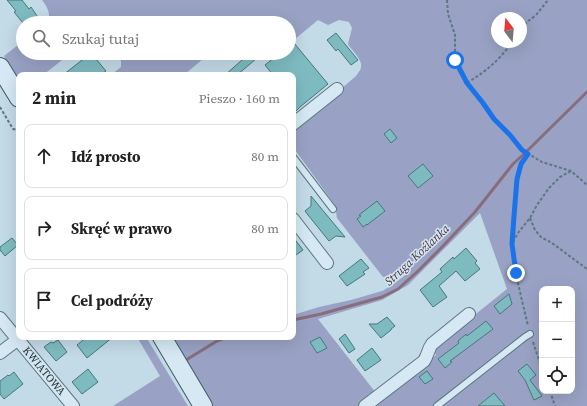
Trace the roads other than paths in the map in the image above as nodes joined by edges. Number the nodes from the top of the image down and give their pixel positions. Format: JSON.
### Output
{"nodes":[{"id":1,"x":0,"y":67,"type":"edge"},
{"id":2,"x":337,"y":89,"type":"dead end"},
{"id":3,"x":16,"y":93,"type":"edge"},
{"id":4,"x":296,"y":122,"type":"edge"},
{"id":5,"x":296,"y":161,"type":"edge"},
{"id":6,"x":333,"y":209,"type":"dead end"},
{"id":7,"x":296,"y":224,"type":"edge"},
{"id":8,"x":327,"y":263,"type":"dead end"},
{"id":9,"x":469,"y":314,"type":"dead end"},
{"id":10,"x":0,"y":318,"type":"edge"},
{"id":11,"x":530,"y":334,"type":"road end"},
{"id":12,"x":16,"y":335,"type":"edge"},
{"id":13,"x":16,"y":340,"type":"edge"},
{"id":14,"x":21,"y":340,"type":"edge"},
{"id":15,"x":164,"y":340,"type":"edge"},
{"id":16,"x":0,"y":353,"type":"edge"},
{"id":17,"x":73,"y":406,"type":"edge"},
{"id":18,"x":203,"y":406,"type":"edge"},
{"id":19,"x":365,"y":406,"type":"edge"},
{"id":20,"x":437,"y":406,"type":"edge"}],
"edges":[{"from":1,"to":3,"type":"street"},
{"from":2,"to":4,"type":"street"},
{"from":5,"to":6,"type":"lane"},
{"from":7,"to":8,"type":"street"},
{"from":9,"to":19,"type":"street"},
{"from":10,"to":12,"type":"street","name":"KWIATOWA"},
{"from":11,"to":20,"type":"lane"},
{"from":13,"to":16,"type":"street"},
{"from":14,"to":17,"type":"street","name":"KWIATOWA"},
{"from":15,"to":18,"type":"street"}]}
